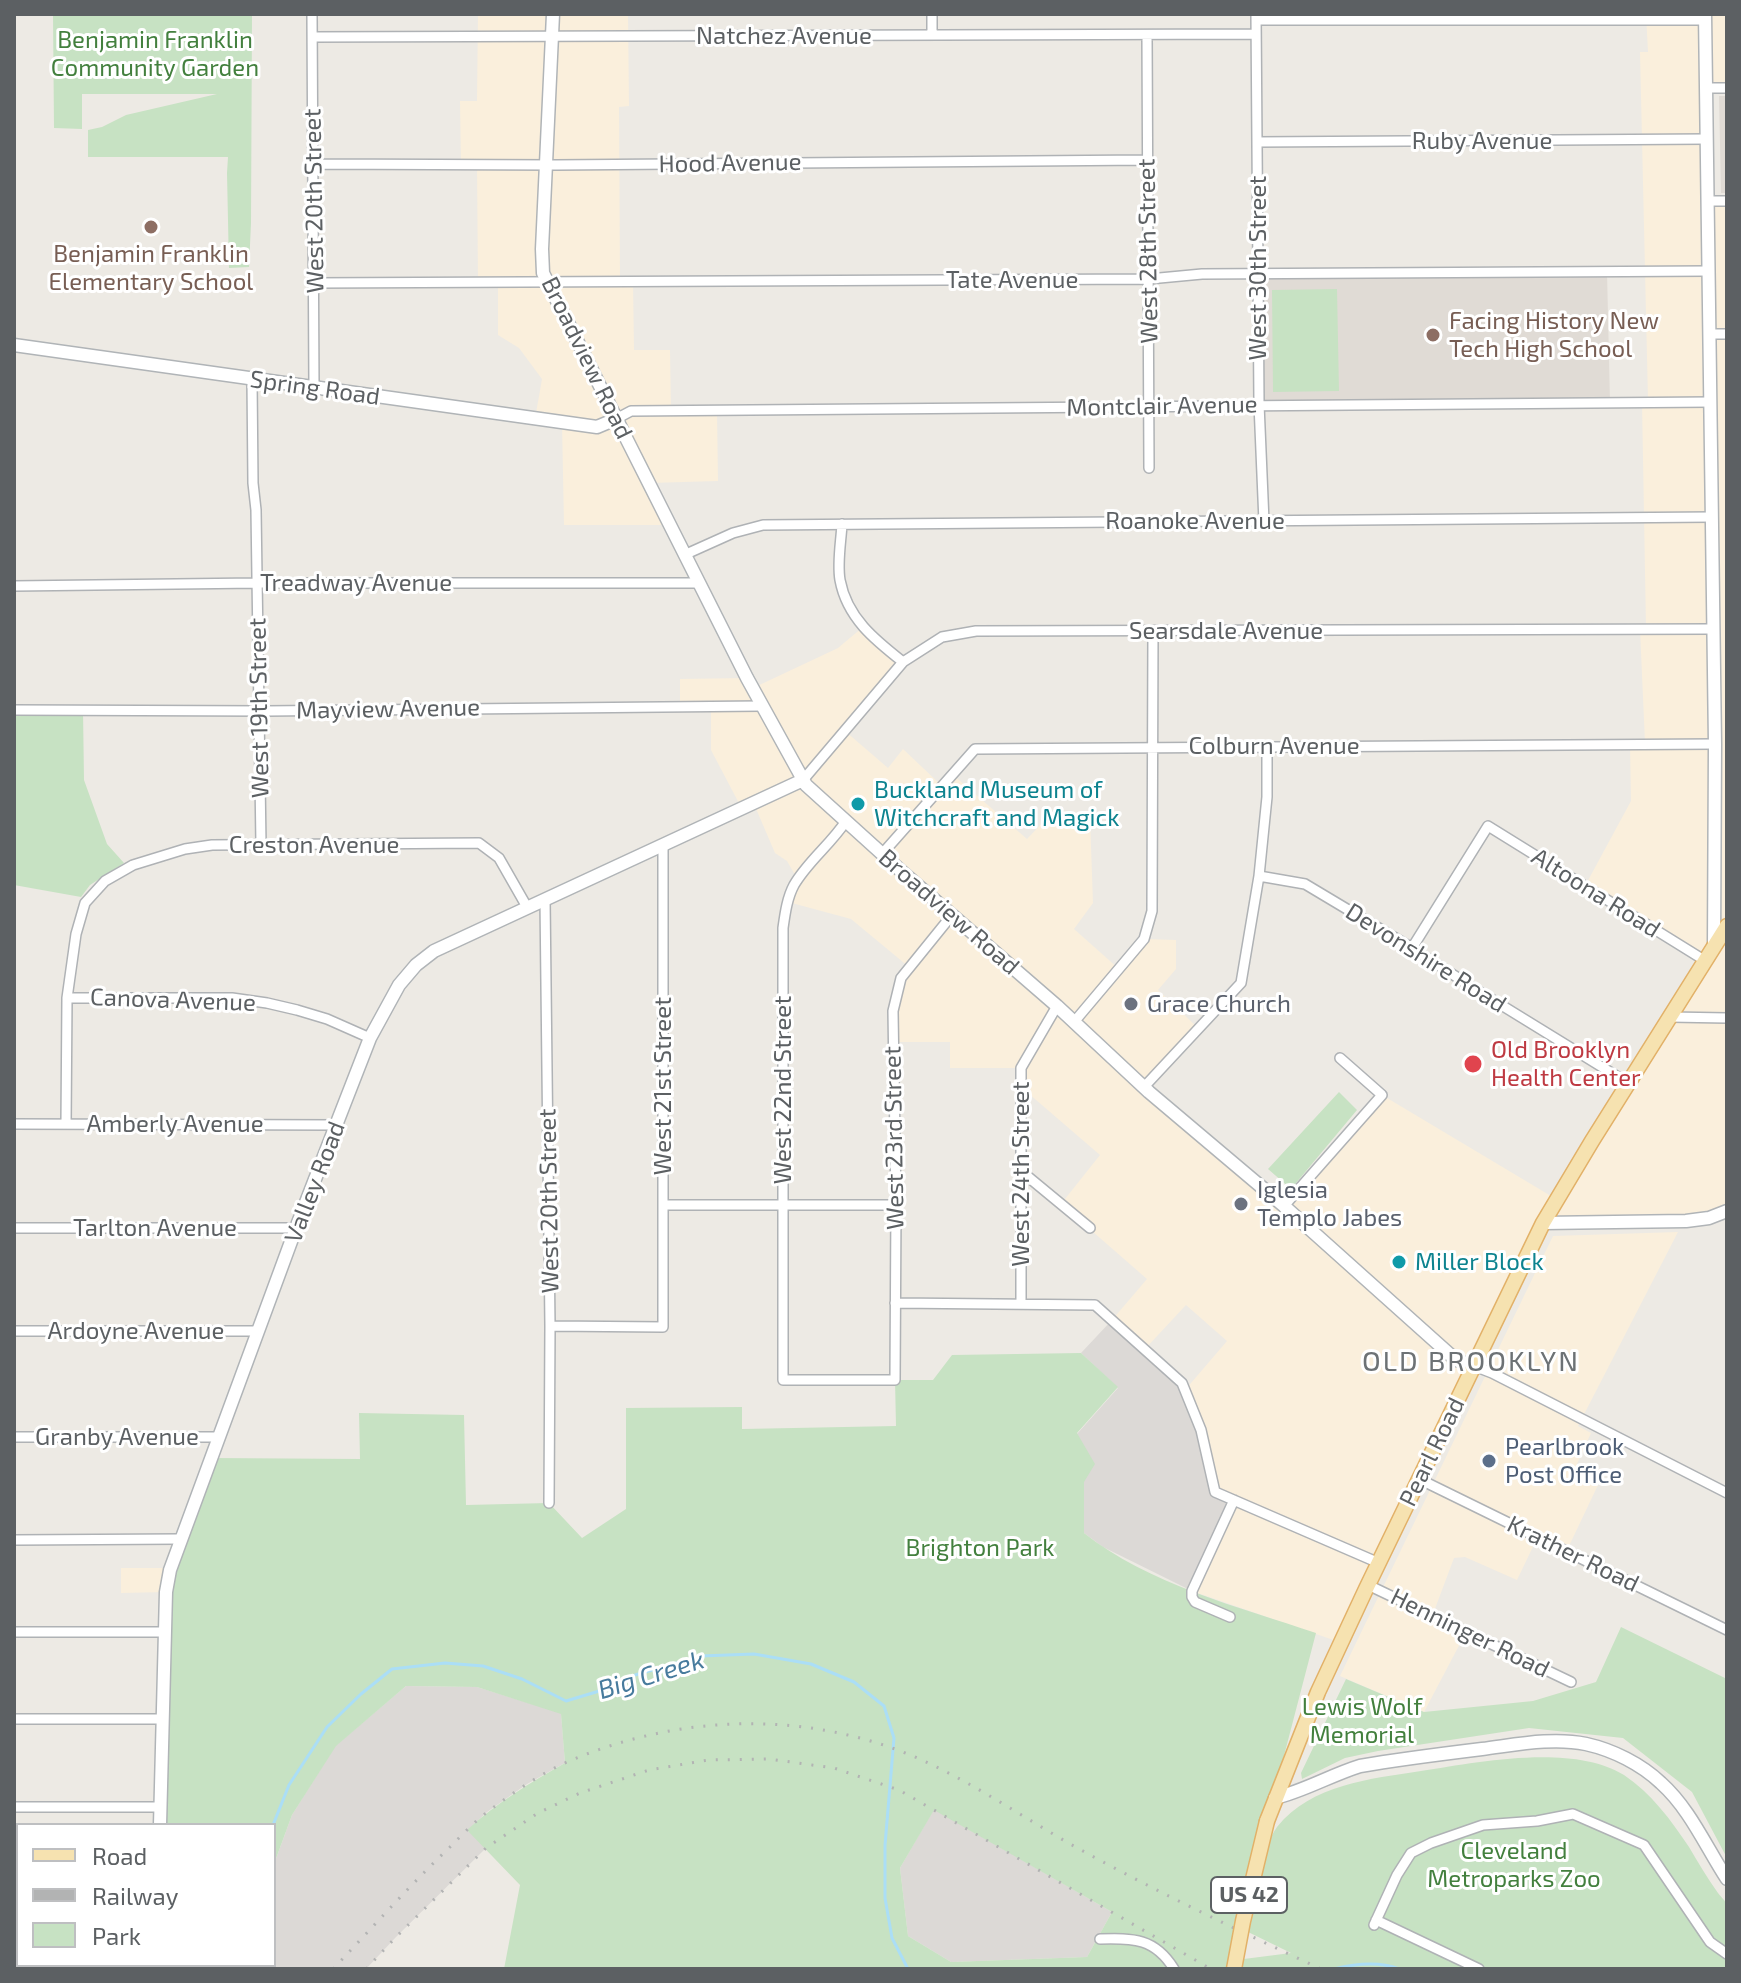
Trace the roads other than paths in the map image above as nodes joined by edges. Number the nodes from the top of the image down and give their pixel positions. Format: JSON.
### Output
{"nodes":[{"id":1,"x":312,"y":14,"type":"edge"},
{"id":2,"x":553,"y":14,"type":"edge"},
{"id":3,"x":932,"y":14,"type":"edge"},
{"id":4,"x":1256,"y":17,"type":"edge"},
{"id":5,"x":1705,"y":17,"type":"edge"},
{"id":6,"x":1255,"y":34,"type":"junction"},
{"id":7,"x":932,"y":35,"type":"junction"},
{"id":8,"x":1147,"y":35,"type":"junction"},
{"id":9,"x":313,"y":37,"type":"junction"},
{"id":10,"x":552,"y":37,"type":"junction"},
{"id":11,"x":1706,"y":88,"type":"junction"},
{"id":12,"x":1727,"y":88,"type":"edge"},
{"id":13,"x":1707,"y":139,"type":"junction"},
{"id":14,"x":1257,"y":142,"type":"junction"},
{"id":15,"x":1147,"y":160,"type":"junction"},
{"id":16,"x":313,"y":164,"type":"junction"},
{"id":17,"x":546,"y":165,"type":"junction"},
{"id":18,"x":1707,"y":201,"type":"junction"},
{"id":19,"x":1727,"y":201,"type":"edge"},
{"id":20,"x":1708,"y":271,"type":"junction"},
{"id":21,"x":1259,"y":274,"type":"junction"},
{"id":22,"x":1149,"y":279,"type":"junction"},
{"id":23,"x":315,"y":283,"type":"junction"},
{"id":24,"x":547,"y":283,"type":"junction"},
{"id":25,"x":1710,"y":334,"type":"junction"},
{"id":26,"x":1727,"y":334,"type":"edge"},
{"id":27,"x":14,"y":345,"type":"edge"},
{"id":28,"x":252,"y":380,"type":"junction"},
{"id":29,"x":314,"y":388,"type":"junction"},
{"id":30,"x":1711,"y":402,"type":"junction"},
{"id":31,"x":1259,"y":404,"type":"junction"},
{"id":32,"x":1149,"y":407,"type":"junction"},
{"id":33,"x":616,"y":419,"type":"junction"},
{"id":34,"x":1149,"y":468,"type":"dead end"},
{"id":35,"x":1712,"y":517,"type":"junction"},
{"id":36,"x":1264,"y":522,"type":"junction"},
{"id":37,"x":842,"y":524,"type":"junction"},
{"id":38,"x":684,"y":555,"type":"junction"},
{"id":39,"x":257,"y":583,"type":"junction"},
{"id":40,"x":698,"y":583,"type":"junction"},
{"id":41,"x":14,"y":586,"type":"edge"},
{"id":42,"x":1712,"y":629,"type":"junction"},
{"id":43,"x":1153,"y":631,"type":"junction"},
{"id":44,"x":903,"y":662,"type":"junction"},
{"id":45,"x":761,"y":706,"type":"junction"},
{"id":46,"x":14,"y":710,"type":"edge"},
{"id":47,"x":259,"y":711,"type":"junction"},
{"id":48,"x":1715,"y":744,"type":"junction"},
{"id":49,"x":1267,"y":746,"type":"junction"},
{"id":50,"x":1152,"y":747,"type":"junction"},
{"id":51,"x":803,"y":780,"type":"junction"},
{"id":52,"x":846,"y":821,"type":"junction"},
{"id":53,"x":261,"y":845,"type":"junction"},
{"id":54,"x":663,"y":846,"type":"junction"},
{"id":55,"x":882,"y":854,"type":"junction"},
{"id":56,"x":1259,"y":876,"type":"junction"},
{"id":57,"x":545,"y":899,"type":"junction"},
{"id":58,"x":527,"y":907,"type":"junction"},
{"id":59,"x":952,"y":915,"type":"junction"},
{"id":60,"x":1727,"y":926,"type":"edge"},
{"id":61,"x":1720,"y":947,"type":"edge"},
{"id":62,"x":1412,"y":948,"type":"junction"},
{"id":63,"x":1704,"y":960,"type":"junction"},
{"id":64,"x":67,"y":998,"type":"junction"},
{"id":65,"x":1057,"y":1006,"type":"junction"},
{"id":66,"x":1670,"y":1017,"type":"junction"},
{"id":67,"x":1727,"y":1018,"type":"edge"},
{"id":68,"x":1074,"y":1022,"type":"junction"},
{"id":69,"x":370,"y":1038,"type":"junction"},
{"id":70,"x":1340,"y":1058,"type":"dead end"},
{"id":71,"x":1628,"y":1083,"type":"junction"},
{"id":72,"x":1144,"y":1087,"type":"junction"},
{"id":73,"x":14,"y":1124,"type":"edge"},
{"id":74,"x":66,"y":1124,"type":"junction"},
{"id":75,"x":336,"y":1125,"type":"junction"},
{"id":76,"x":1021,"y":1171,"type":"junction"},
{"id":77,"x":663,"y":1205,"type":"junction"},
{"id":78,"x":783,"y":1205,"type":"junction"},
{"id":79,"x":896,"y":1205,"type":"junction"},
{"id":80,"x":1284,"y":1206,"type":"junction"},
{"id":81,"x":1727,"y":1211,"type":"edge"},
{"id":82,"x":1727,"y":1222,"type":"edge"},
{"id":83,"x":1543,"y":1223,"type":"junction"},
{"id":84,"x":14,"y":1228,"type":"edge"},
{"id":85,"x":296,"y":1228,"type":"junction"},
{"id":86,"x":1090,"y":1228,"type":"dead end"},
{"id":87,"x":895,"y":1303,"type":"junction"},
{"id":88,"x":1021,"y":1303,"type":"junction"},
{"id":89,"x":550,"y":1326,"type":"junction"},
{"id":90,"x":14,"y":1331,"type":"edge"},
{"id":91,"x":258,"y":1331,"type":"junction"},
{"id":92,"x":1474,"y":1366,"type":"junction"},
{"id":93,"x":895,"y":1380,"type":"joint"},
{"id":94,"x":14,"y":1437,"type":"edge"},
{"id":95,"x":219,"y":1437,"type":"junction"},
{"id":96,"x":1419,"y":1479,"type":"junction"},
{"id":97,"x":1727,"y":1493,"type":"edge"},
{"id":98,"x":1234,"y":1500,"type":"junction"},
{"id":99,"x":549,"y":1503,"type":"dead end"},
{"id":100,"x":180,"y":1539,"type":"junction"},
{"id":101,"x":14,"y":1540,"type":"edge"},
{"id":102,"x":1379,"y":1563,"type":"junction"},
{"id":103,"x":1368,"y":1585,"type":"junction"},
{"id":104,"x":1230,"y":1617,"type":"dead end"},
{"id":105,"x":1727,"y":1630,"type":"edge"},
{"id":106,"x":14,"y":1632,"type":"edge"},
{"id":107,"x":165,"y":1632,"type":"junction"},
{"id":108,"x":1571,"y":1682,"type":"dead end"},
{"id":109,"x":14,"y":1719,"type":"edge"},
{"id":110,"x":163,"y":1719,"type":"junction"},
{"id":111,"x":1275,"y":1798,"type":"junction"},
{"id":112,"x":14,"y":1807,"type":"edge"},
{"id":113,"x":160,"y":1807,"type":"junction"},
{"id":114,"x":160,"y":1823,"type":"edge"},
{"id":115,"x":1727,"y":1879,"type":"edge"},
{"id":116,"x":1100,"y":1939,"type":"dead end"},
{"id":117,"x":1727,"y":1954,"type":"edge"},
{"id":118,"x":1174,"y":1969,"type":"edge"},
{"id":119,"x":1234,"y":1969,"type":"edge"},
{"id":120,"x":1479,"y":1969,"type":"edge"}],
"edges":[{"from":1,"to":9,"type":"street","name":"West 20th Street"},
{"from":2,"to":10,"type":"main road","name":"Broadview Road"},
{"from":3,"to":7,"type":"street"},
{"from":4,"to":5,"type":"street"},
{"from":4,"to":6,"type":"street","name":"West 30th Street"},
{"from":5,"to":11,"type":"main road"},
{"from":6,"to":8,"type":"street","name":"Natchez Avenue"},
{"from":6,"to":14,"type":"street","name":"West 30th Street"},
{"from":7,"to":8,"type":"street","name":"Natchez Avenue"},
{"from":7,"to":10,"type":"street","name":"Natchez Avenue"},
{"from":8,"to":15,"type":"street","name":"West 28th Street"},
{"from":9,"to":10,"type":"street","name":"Natchez Avenue"},
{"from":9,"to":16,"type":"street","name":"West 20th Street"},
{"from":10,"to":17,"type":"main road","name":"Broadview Road"},
{"from":11,"to":12,"type":"street"},
{"from":11,"to":13,"type":"main road"},
{"from":13,"to":14,"type":"street","name":"Ruby Avenue"},
{"from":13,"to":18,"type":"main road"},
{"from":14,"to":21,"type":"street","name":"West 30th Street"},
{"from":15,"to":17,"type":"street","name":"Hood Avenue"},
{"from":15,"to":22,"type":"street","name":"West 28th Street"},
{"from":16,"to":17,"type":"street","name":"Hood Avenue"},
{"from":16,"to":23,"type":"street","name":"West 20th Street"},
{"from":17,"to":24,"type":"main road","name":"Broadview Road"},
{"from":18,"to":19,"type":"street"},
{"from":18,"to":20,"type":"main road"},
{"from":20,"to":21,"type":"street","name":"Tate Avenue"},
{"from":20,"to":25,"type":"main road"},
{"from":21,"to":22,"type":"street","name":"Tate Avenue"},
{"from":21,"to":31,"type":"street","name":"West 30th Street"},
{"from":22,"to":24,"type":"street","name":"Tate Avenue"},
{"from":22,"to":32,"type":"street","name":"West 28th Street"},
{"from":23,"to":24,"type":"street","name":"Tate Avenue"},
{"from":23,"to":29,"type":"street","name":"West 20th Street"},
{"from":24,"to":33,"type":"main road","name":"Broadview Road"},
{"from":25,"to":26,"type":"street"},
{"from":25,"to":30,"type":"main road"},
{"from":27,"to":28,"type":"main road","name":"Spring Road"},
{"from":28,"to":29,"type":"main road","name":"Spring Road"},
{"from":28,"to":39,"type":"street","name":"West 19th Street"},
{"from":29,"to":33,"type":"main road","name":"Spring Road"},
{"from":30,"to":31,"type":"street","name":"Montclair Avenue"},
{"from":30,"to":35,"type":"main road"},
{"from":31,"to":32,"type":"street","name":"Montclair Avenue"},
{"from":31,"to":36,"type":"street","name":"West 30th Street"},
{"from":32,"to":33,"type":"street","name":"Montclair Avenue"},
{"from":32,"to":34,"type":"street","name":"West 28th Street"},
{"from":33,"to":38,"type":"main road","name":"Broadview Road"},
{"from":35,"to":36,"type":"street","name":"Roanoke Avenue"},
{"from":35,"to":42,"type":"main road"},
{"from":36,"to":37,"type":"street","name":"Roanoke Avenue"},
{"from":37,"to":38,"type":"street","name":"Roanoke Avenue"},
{"from":37,"to":44,"type":"street"},
{"from":38,"to":40,"type":"main road","name":"Broadview Road"},
{"from":39,"to":40,"type":"street","name":"Treadway Avenue"},
{"from":39,"to":41,"type":"street","name":"Treadway Avenue"},
{"from":39,"to":47,"type":"street","name":"West 19th Street"},
{"from":40,"to":45,"type":"main road","name":"Broadview Road"},
{"from":42,"to":43,"type":"street","name":"Searsdale Avenue"},
{"from":42,"to":48,"type":"main road"},
{"from":43,"to":44,"type":"street","name":"Searsdale Avenue"},
{"from":43,"to":50,"type":"street"},
{"from":44,"to":51,"type":"street","name":"Searsdale Avenue"},
{"from":45,"to":47,"type":"street","name":"Mayview Avenue"},
{"from":45,"to":51,"type":"main road","name":"Broadview Road"},
{"from":46,"to":47,"type":"street","name":"Mayview Avenue"},
{"from":47,"to":53,"type":"street","name":"West 19th Street"},
{"from":48,"to":49,"type":"street","name":"Colburn Avenue"},
{"from":48,"to":61,"type":"main road"},
{"from":49,"to":50,"type":"street","name":"Colburn Avenue"},
{"from":49,"to":56,"type":"street"},
{"from":50,"to":55,"type":"street","name":"Colburn Avenue"},
{"from":50,"to":68,"type":"street"},
{"from":51,"to":52,"type":"main road","name":"Broadview Road"},
{"from":51,"to":54,"type":"main road","name":"Valley Road"},
{"from":52,"to":55,"type":"main road","name":"Broadview Road"},
{"from":52,"to":78,"type":"street","name":"West 22nd Street"},
{"from":53,"to":58,"type":"street","name":"Creston Avenue"},
{"from":53,"to":64,"type":"street","name":"Creston Avenue"},
{"from":54,"to":57,"type":"main road","name":"Valley Road"},
{"from":54,"to":77,"type":"street","name":"West 21st Street"},
{"from":55,"to":59,"type":"main road","name":"Broadview Road"},
{"from":56,"to":62,"type":"street","name":"Devonshire Road"},
{"from":56,"to":72,"type":"street"},
{"from":57,"to":58,"type":"main road","name":"Valley Road"},
{"from":57,"to":89,"type":"street","name":"West 20th Street"},
{"from":58,"to":69,"type":"main road","name":"Valley Road"},
{"from":59,"to":65,"type":"main road","name":"Broadview Road"},
{"from":59,"to":79,"type":"street","name":"West 23rd Street"},
{"from":60,"to":61,"type":"main road","name":"Pearl Road","number":"US 42"},
{"from":61,"to":63,"type":"main road","name":"Pearl Road","number":"US 42"},
{"from":62,"to":63,"type":"street","name":"Altoona Road"},
{"from":62,"to":71,"type":"street","name":"Devonshire Road"},
{"from":63,"to":66,"type":"main road","name":"Pearl Road","number":"US 42"},
{"from":64,"to":69,"type":"street","name":"Canova Avenue"},
{"from":64,"to":74,"type":"street"},
{"from":65,"to":68,"type":"main road","name":"Broadview Road"},
{"from":65,"to":76,"type":"street","name":"West 24th Street"},
{"from":66,"to":67,"type":"street"},
{"from":66,"to":71,"type":"main road","name":"Pearl Road","number":"US 42"},
{"from":68,"to":72,"type":"main road","name":"Broadview Road"},
{"from":69,"to":75,"type":"main road","name":"Valley Road"},
{"from":70,"to":80,"type":"street"},
{"from":71,"to":83,"type":"main road","name":"Pearl Road","number":"US 42"},
{"from":72,"to":80,"type":"main road","name":"Broadview Road"},
{"from":73,"to":74,"type":"street","name":"Amberly Avenue"},
{"from":74,"to":75,"type":"street","name":"Amberly Avenue"},
{"from":75,"to":85,"type":"main road","name":"Valley Road"},
{"from":76,"to":86,"type":"street"},
{"from":76,"to":88,"type":"street","name":"West 24th Street"},
{"from":77,"to":78,"type":"street"},
{"from":77,"to":89,"type":"street","name":"West 21st Street"},
{"from":78,"to":79,"type":"street"},
{"from":78,"to":93,"type":"street","name":"West 22nd Street"},
{"from":79,"to":87,"type":"street","name":"West 23rd Street"},
{"from":80,"to":92,"type":"main road","name":"Broadview Road"},
{"from":81,"to":82,"type":"street"},
{"from":81,"to":83,"type":"main road"},
{"from":83,"to":92,"type":"main road","name":"Pearl Road","number":"US 42"},
{"from":84,"to":85,"type":"street","name":"Tarlton Avenue"},
{"from":85,"to":91,"type":"main road","name":"Valley Road"},
{"from":87,"to":88,"type":"street","name":"Henninger Road"},
{"from":87,"to":93,"type":"street","name":"West 23rd Street"},
{"from":88,"to":98,"type":"street","name":"Henninger Road"},
{"from":89,"to":99,"type":"street","name":"West 20th Street"},
{"from":90,"to":91,"type":"street","name":"Ardoyne Avenue"},
{"from":91,"to":95,"type":"main road","name":"Valley Road"},
{"from":92,"to":96,"type":"main road","name":"Pearl Road","number":"US 42"},
{"from":92,"to":97,"type":"street","name":"Broadview Road"},
{"from":94,"to":95,"type":"street","name":"Granby Avenue"},
{"from":95,"to":100,"type":"main road","name":"Valley Road"},
{"from":96,"to":102,"type":"main road","name":"Pearl Road","number":"US 42"},
{"from":96,"to":105,"type":"street","name":"Krather Road"},
{"from":98,"to":102,"type":"street","name":"Henninger Road"},
{"from":98,"to":104,"type":"street"},
{"from":100,"to":101,"type":"street"},
{"from":100,"to":107,"type":"main road","name":"Valley Road"},
{"from":102,"to":103,"type":"main road","name":"Pearl Road","number":"US 42"},
{"from":103,"to":108,"type":"street","name":"Henninger Road"},
{"from":103,"to":111,"type":"main road","name":"Pearl Road","number":"US 42"},
{"from":106,"to":107,"type":"street"},
{"from":107,"to":110,"type":"main road","name":"Valley Road"},
{"from":109,"to":110,"type":"street"},
{"from":110,"to":113,"type":"main road","name":"Valley Road"},
{"from":111,"to":115,"type":"main road"},
{"from":111,"to":119,"type":"main road","name":"Pearl Road","number":"US 42","bridge":true},
{"from":112,"to":113,"type":"street"},
{"from":113,"to":114,"type":"main road","name":"Valley Road"},
{"from":116,"to":118,"type":"street"},
{"from":117,"to":120,"type":"street"}]}
